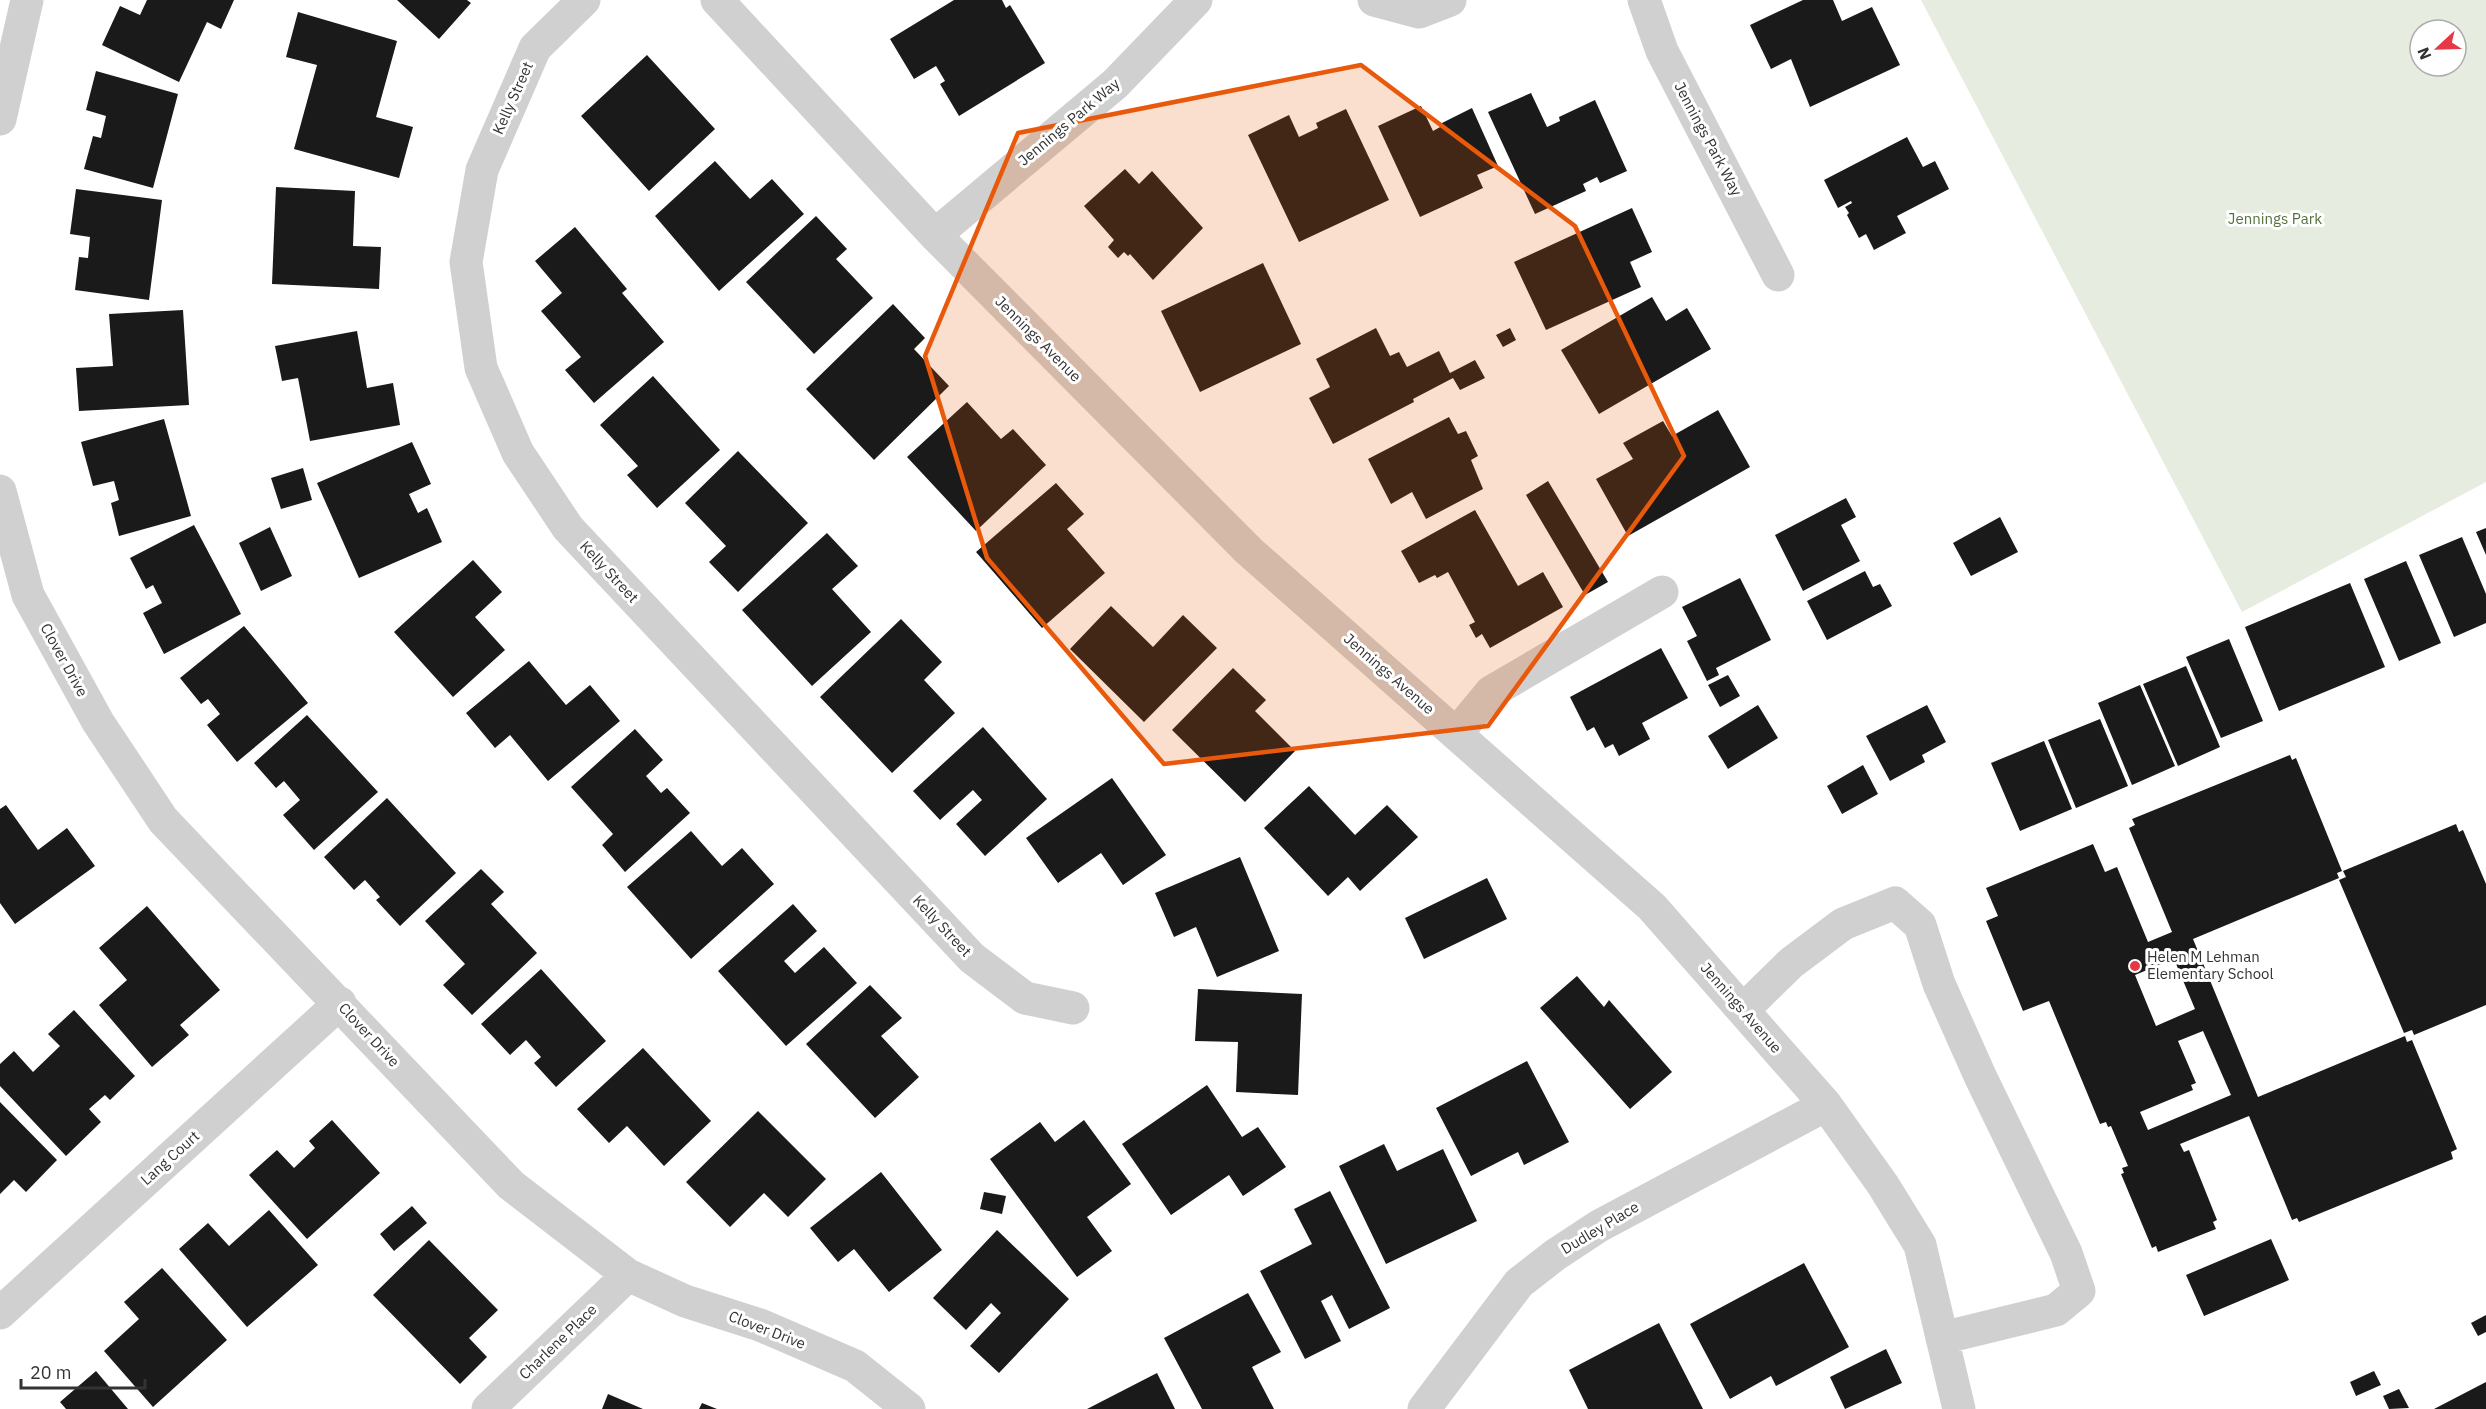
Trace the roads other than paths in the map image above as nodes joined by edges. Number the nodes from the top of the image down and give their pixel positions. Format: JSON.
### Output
{"nodes":[{"id":1,"x":27,"y":0,"type":"edge"},
{"id":2,"x":584,"y":0,"type":"edge"},
{"id":3,"x":717,"y":0,"type":"edge"},
{"id":4,"x":1196,"y":0,"type":"edge"},
{"id":5,"x":1374,"y":0,"type":"edge"},
{"id":6,"x":1450,"y":0,"type":"edge"},
{"id":7,"x":1644,"y":0,"type":"edge"},
{"id":8,"x":0,"y":118,"type":"edge"},
{"id":9,"x":935,"y":236,"type":"junction"},
{"id":10,"x":1779,"y":275,"type":"dead end"},
{"id":11,"x":0,"y":491,"type":"edge"},
{"id":12,"x":1662,"y":592,"type":"dead end"},
{"id":13,"x":14,"y":598,"type":"edge"},
{"id":14,"x":1456,"y":732,"type":"junction"},
{"id":15,"x":340,"y":1003,"type":"junction"},
{"id":16,"x":1073,"y":1008,"type":"dead end"},
{"id":17,"x":1743,"y":1010,"type":"junction"},
{"id":18,"x":1826,"y":1105,"type":"junction"},
{"id":19,"x":628,"y":1275,"type":"junction"},
{"id":20,"x":0,"y":1313,"type":"edge"},
{"id":21,"x":1942,"y":1338,"type":"junction"},
{"id":22,"x":488,"y":1409,"type":"edge"},
{"id":23,"x":909,"y":1409,"type":"edge"},
{"id":24,"x":1424,"y":1409,"type":"edge"},
{"id":25,"x":1959,"y":1409,"type":"edge"}],
"edges":[{"from":1,"to":8,"type":"street"},
{"from":2,"to":16,"type":"street","name":"Kelly Street"},
{"from":3,"to":9,"type":"street","name":"Jennings Avenue"},
{"from":4,"to":9,"type":"street","name":"Jennings Park Way"},
{"from":5,"to":6,"type":"street"},
{"from":7,"to":10,"type":"street","name":"Jennings Park Way"},
{"from":9,"to":14,"type":"street","name":"Jennings Avenue"},
{"from":11,"to":13,"type":"street","name":"Clover Drive"},
{"from":12,"to":14,"type":"street"},
{"from":13,"to":15,"type":"street","name":"Clover Drive"},
{"from":14,"to":17,"type":"street","name":"Jennings Avenue"},
{"from":15,"to":19,"type":"street","name":"Clover Drive"},
{"from":15,"to":20,"type":"street","name":"Lang Court"},
{"from":17,"to":18,"type":"street","name":"Jennings Avenue"},
{"from":17,"to":21,"type":"street"},
{"from":18,"to":21,"type":"street","name":"Jennings Avenue"},
{"from":18,"to":24,"type":"street","name":"Dudley Place"},
{"from":19,"to":22,"type":"street","name":"Charlene Place"},
{"from":19,"to":23,"type":"street","name":"Clover Drive"},
{"from":21,"to":25,"type":"street","name":"Jennings Avenue"}]}
